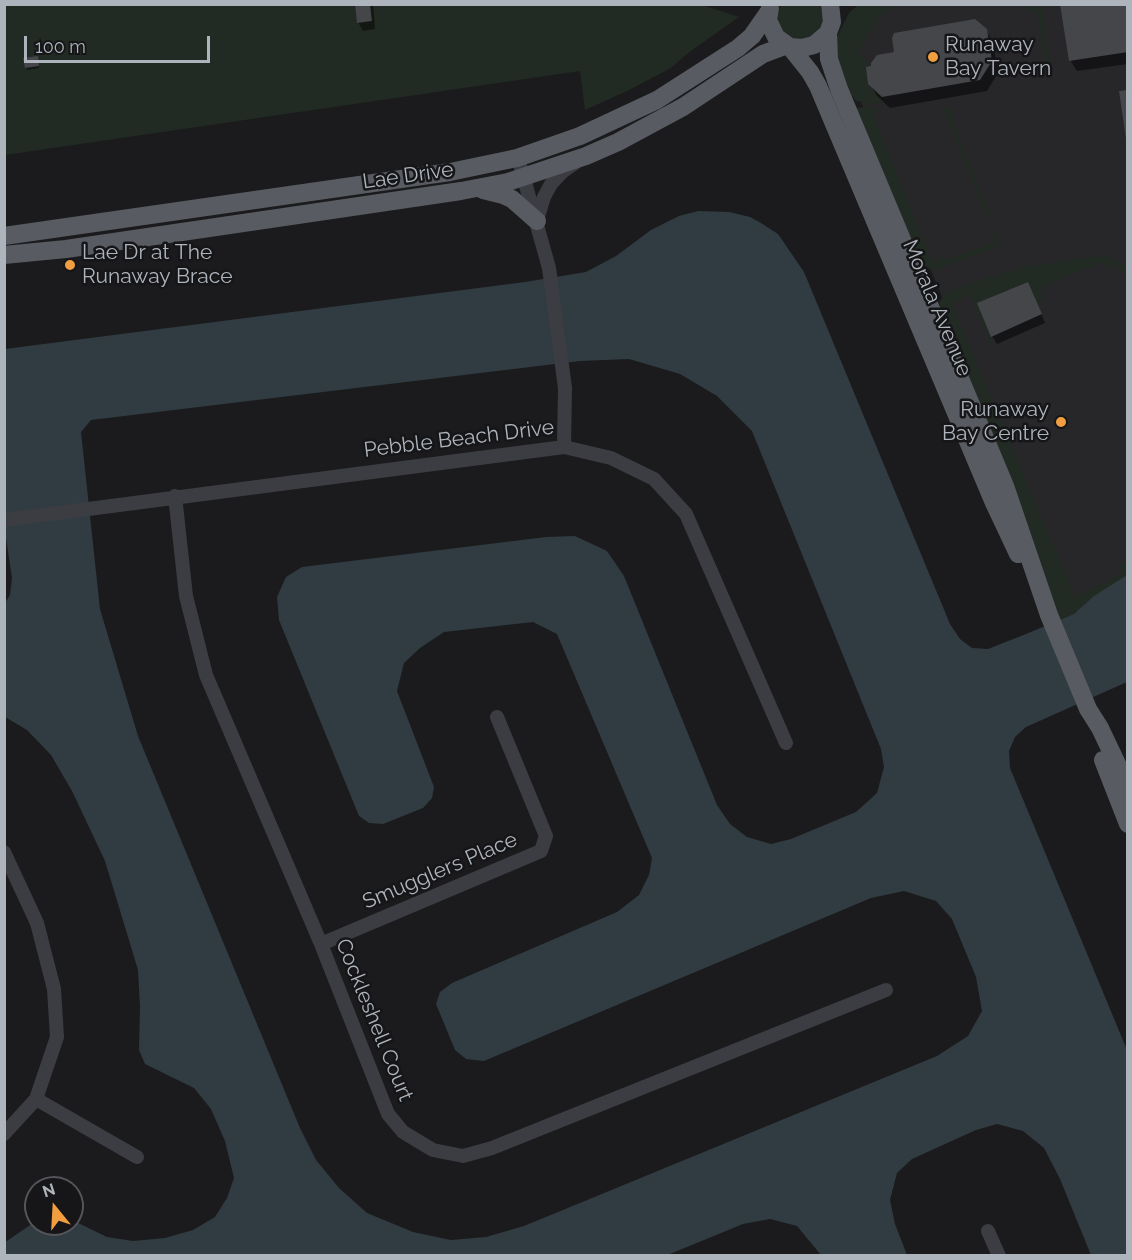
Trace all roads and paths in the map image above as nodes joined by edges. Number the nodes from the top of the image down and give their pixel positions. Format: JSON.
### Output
{"nodes":[{"id":1,"x":769,"y":9,"type":"edge"},
{"id":2,"x":832,"y":15,"type":"edge"},
{"id":3,"x":788,"y":46,"type":"junction"},
{"id":4,"x":586,"y":156,"type":"junction"},
{"id":5,"x":517,"y":158,"type":"junction"},
{"id":6,"x":524,"y":177,"type":"junction"},
{"id":7,"x":474,"y":189,"type":"junction"},
{"id":8,"x":537,"y":221,"type":"junction"},
{"id":9,"x":4,"y":236,"type":"edge"},
{"id":10,"x":4,"y":255,"type":"edge"},
{"id":11,"x":564,"y":447,"type":"junction"},
{"id":12,"x":175,"y":496,"type":"junction"},
{"id":13,"x":4,"y":520,"type":"edge"},
{"id":14,"x":1038,"y":589,"type":"junction"},
{"id":15,"x":1088,"y":709,"type":"junction"},
{"id":16,"x":497,"y":717,"type":"dead end"},
{"id":17,"x":786,"y":743,"type":"dead end"},
{"id":18,"x":1128,"y":788,"type":"edge"},
{"id":19,"x":1128,"y":824,"type":"edge"},
{"id":20,"x":4,"y":852,"type":"edge"},
{"id":21,"x":321,"y":944,"type":"junction"},
{"id":22,"x":886,"y":990,"type":"dead end"},
{"id":23,"x":36,"y":1099,"type":"junction"},
{"id":24,"x":4,"y":1134,"type":"edge"},
{"id":25,"x":137,"y":1157,"type":"dead end"},
{"id":26,"x":988,"y":1231,"type":"dead end"},
{"id":27,"x":999,"y":1256,"type":"edge"}],
"edges":[{"from":1,"to":3,"type":"main road","name":"Morala Avenue"},
{"from":1,"to":5,"type":"main road","name":"Lae Drive"},
{"from":2,"to":3,"type":"main road","name":"Lae Drive"},
{"from":2,"to":14,"type":"main road","name":"Morala Avenue"},
{"from":3,"to":4,"type":"main road","name":"Lae Drive"},
{"from":3,"to":14,"type":"main road","name":"Morala Avenue"},
{"from":4,"to":6,"type":"main road","name":"Lae Drive"},
{"from":4,"to":8,"type":"street"},
{"from":5,"to":6,"type":"street"},
{"from":5,"to":9,"type":"main road","name":"Lae Drive"},
{"from":6,"to":7,"type":"main road","name":"Lae Drive"},
{"from":6,"to":8,"type":"street"},
{"from":7,"to":8,"type":"main road"},
{"from":7,"to":10,"type":"main road","name":"Lae Drive"},
{"from":8,"to":11,"type":"street"},
{"from":11,"to":12,"type":"street","name":"Pebble Beach Drive"},
{"from":11,"to":17,"type":"street","name":"Pebble Beach Drive"},
{"from":12,"to":13,"type":"street","name":"Pebble Beach Drive"},
{"from":12,"to":21,"type":"street","name":"Cockleshell Court"},
{"from":14,"to":15,"type":"main road","name":"Morala Avenue"},
{"from":15,"to":18,"type":"main road","name":"Morala Avenue"},
{"from":15,"to":19,"type":"main road","name":"Morala Avenue"},
{"from":16,"to":21,"type":"street","name":"Smugglers Place"},
{"from":20,"to":23,"type":"street"},
{"from":21,"to":22,"type":"street","name":"Cockleshell Court"},
{"from":23,"to":24,"type":"street"},
{"from":23,"to":25,"type":"street"},
{"from":26,"to":27,"type":"street"}]}
